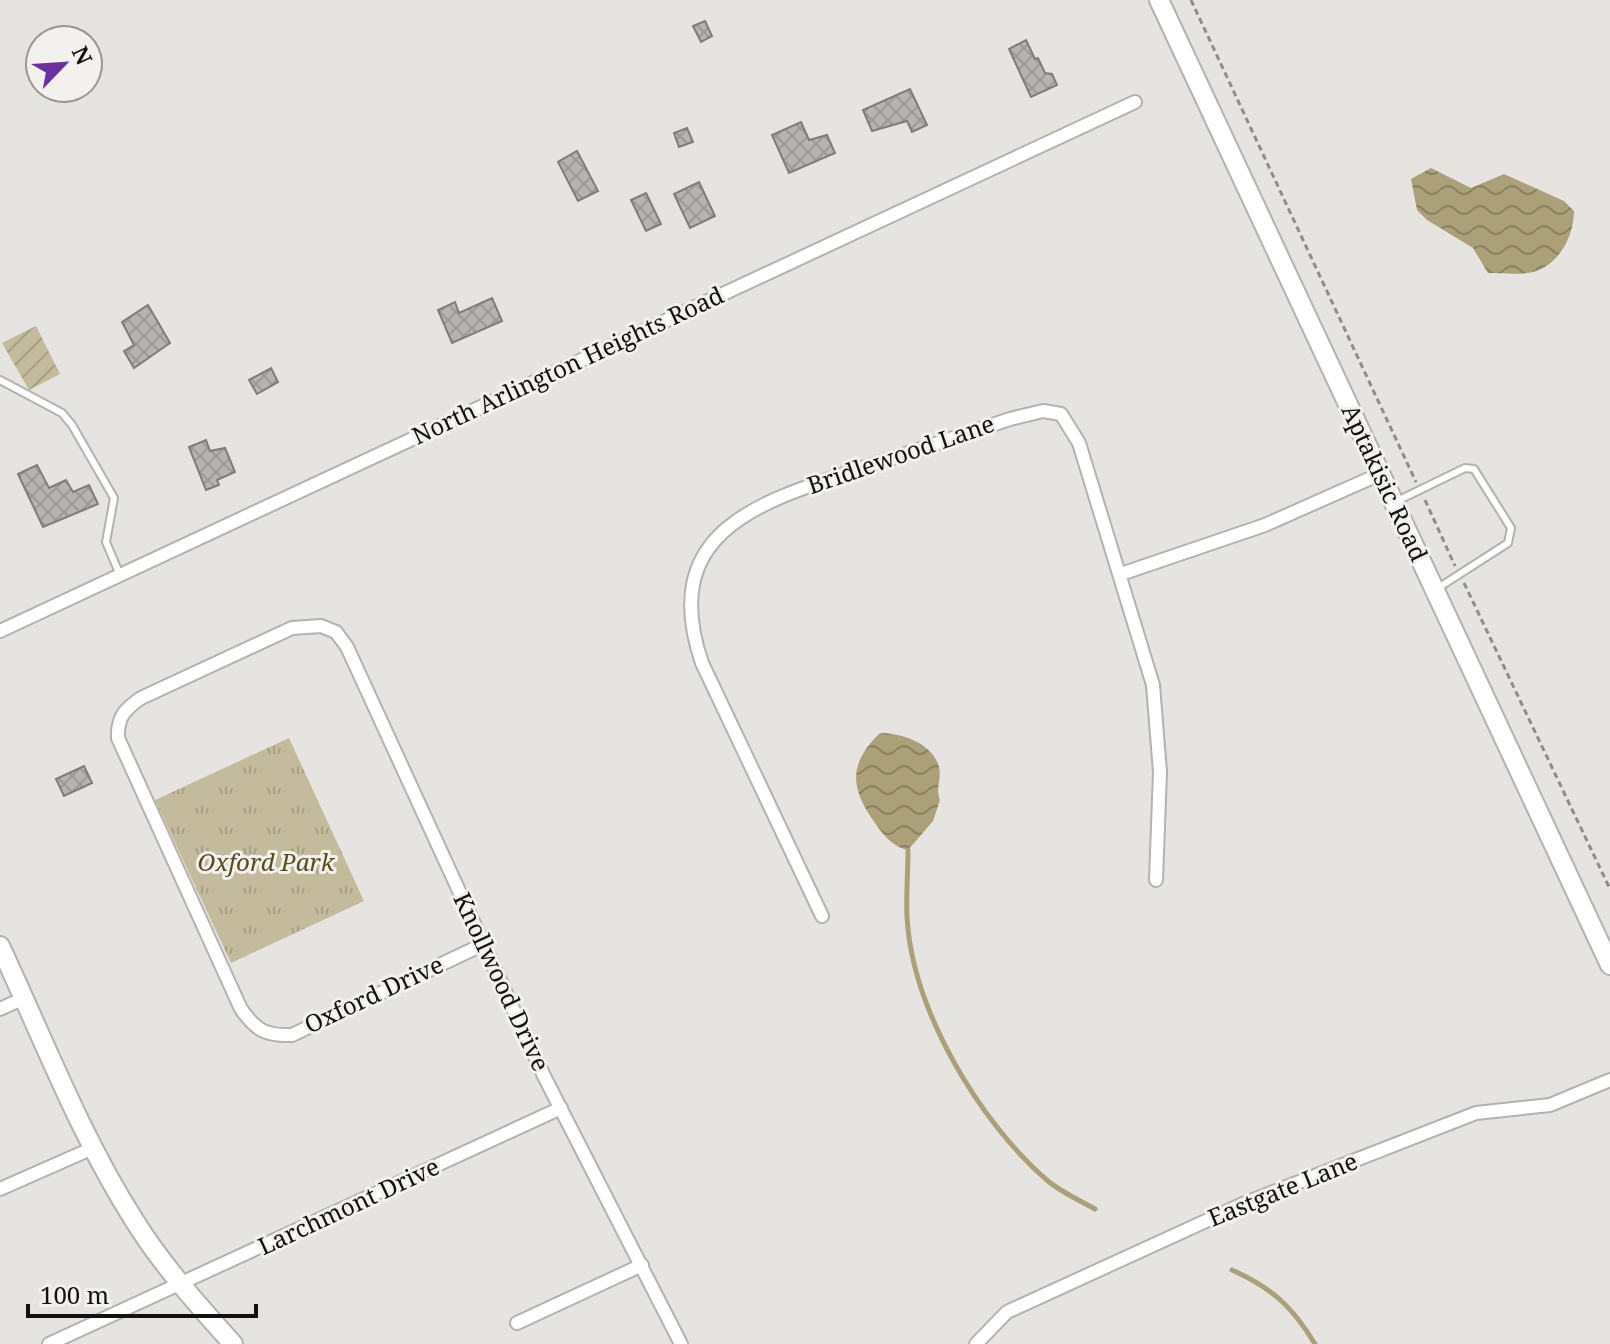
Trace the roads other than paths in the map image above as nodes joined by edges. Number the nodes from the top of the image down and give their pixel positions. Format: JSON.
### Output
{"nodes":[{"id":1,"x":1159,"y":0,"type":"edge"},
{"id":2,"x":1135,"y":102,"type":"dead end"},
{"id":3,"x":0,"y":380,"type":"edge"},
{"id":4,"x":1380,"y":474,"type":"junction"},
{"id":5,"x":1394,"y":503,"type":"junction"},
{"id":6,"x":1121,"y":574,"type":"junction"},
{"id":7,"x":120,"y":575,"type":"junction"},
{"id":8,"x":1435,"y":590,"type":"junction"},
{"id":9,"x":321,"y":626,"type":"joint"},
{"id":10,"x":0,"y":631,"type":"edge"},
{"id":11,"x":1156,"y":880,"type":"dead end"},
{"id":12,"x":822,"y":916,"type":"dead end"},
{"id":13,"x":484,"y":944,"type":"junction"},
{"id":14,"x":0,"y":946,"type":"edge"},
{"id":15,"x":1610,"y":965,"type":"edge"},
{"id":16,"x":24,"y":998,"type":"junction"},
{"id":17,"x":0,"y":1009,"type":"edge"},
{"id":18,"x":1610,"y":1080,"type":"edge"},
{"id":19,"x":561,"y":1108,"type":"junction"},
{"id":20,"x":93,"y":1148,"type":"junction"},
{"id":21,"x":0,"y":1189,"type":"edge"},
{"id":22,"x":642,"y":1265,"type":"junction"},
{"id":23,"x":182,"y":1286,"type":"junction"},
{"id":24,"x":517,"y":1323,"type":"dead end"},
{"id":25,"x":49,"y":1344,"type":"edge"},
{"id":26,"x":233,"y":1344,"type":"edge"},
{"id":27,"x":681,"y":1344,"type":"edge"},
{"id":28,"x":976,"y":1344,"type":"edge"}],
"edges":[{"from":1,"to":4,"type":"main road","name":"Aptakisic Road"},
{"from":2,"to":7,"type":"street","name":"North Arlington Heights Road"},
{"from":3,"to":7,"type":"lane"},
{"from":4,"to":5,"type":"main road","name":"Aptakisic Road"},
{"from":4,"to":6,"type":"street"},
{"from":5,"to":8,"type":"main road","name":"Aptakisic Road"},
{"from":5,"to":8,"type":"lane"},
{"from":6,"to":11,"type":"street"},
{"from":6,"to":12,"type":"street","name":"Bridlewood Lane"},
{"from":7,"to":10,"type":"street","name":"North Arlington Heights Road"},
{"from":8,"to":15,"type":"main road","name":"Aptakisic Road"},
{"from":9,"to":13,"type":"street","name":"Knollwood Drive"},
{"from":9,"to":13,"type":"street","name":"Oxford Drive"},
{"from":13,"to":19,"type":"street","name":"Knollwood Drive"},
{"from":14,"to":16,"type":"main road"},
{"from":16,"to":17,"type":"street"},
{"from":16,"to":20,"type":"main road"},
{"from":18,"to":28,"type":"street","name":"Eastgate Lane"},
{"from":19,"to":22,"type":"street","name":"Knollwood Drive"},
{"from":19,"to":23,"type":"street","name":"Larchmont Drive"},
{"from":20,"to":21,"type":"street"},
{"from":20,"to":23,"type":"main road"},
{"from":22,"to":24,"type":"street"},
{"from":22,"to":27,"type":"street","name":"Knollwood Drive"},
{"from":23,"to":25,"type":"street","name":"Larchmont Drive"},
{"from":23,"to":26,"type":"main road"}]}
